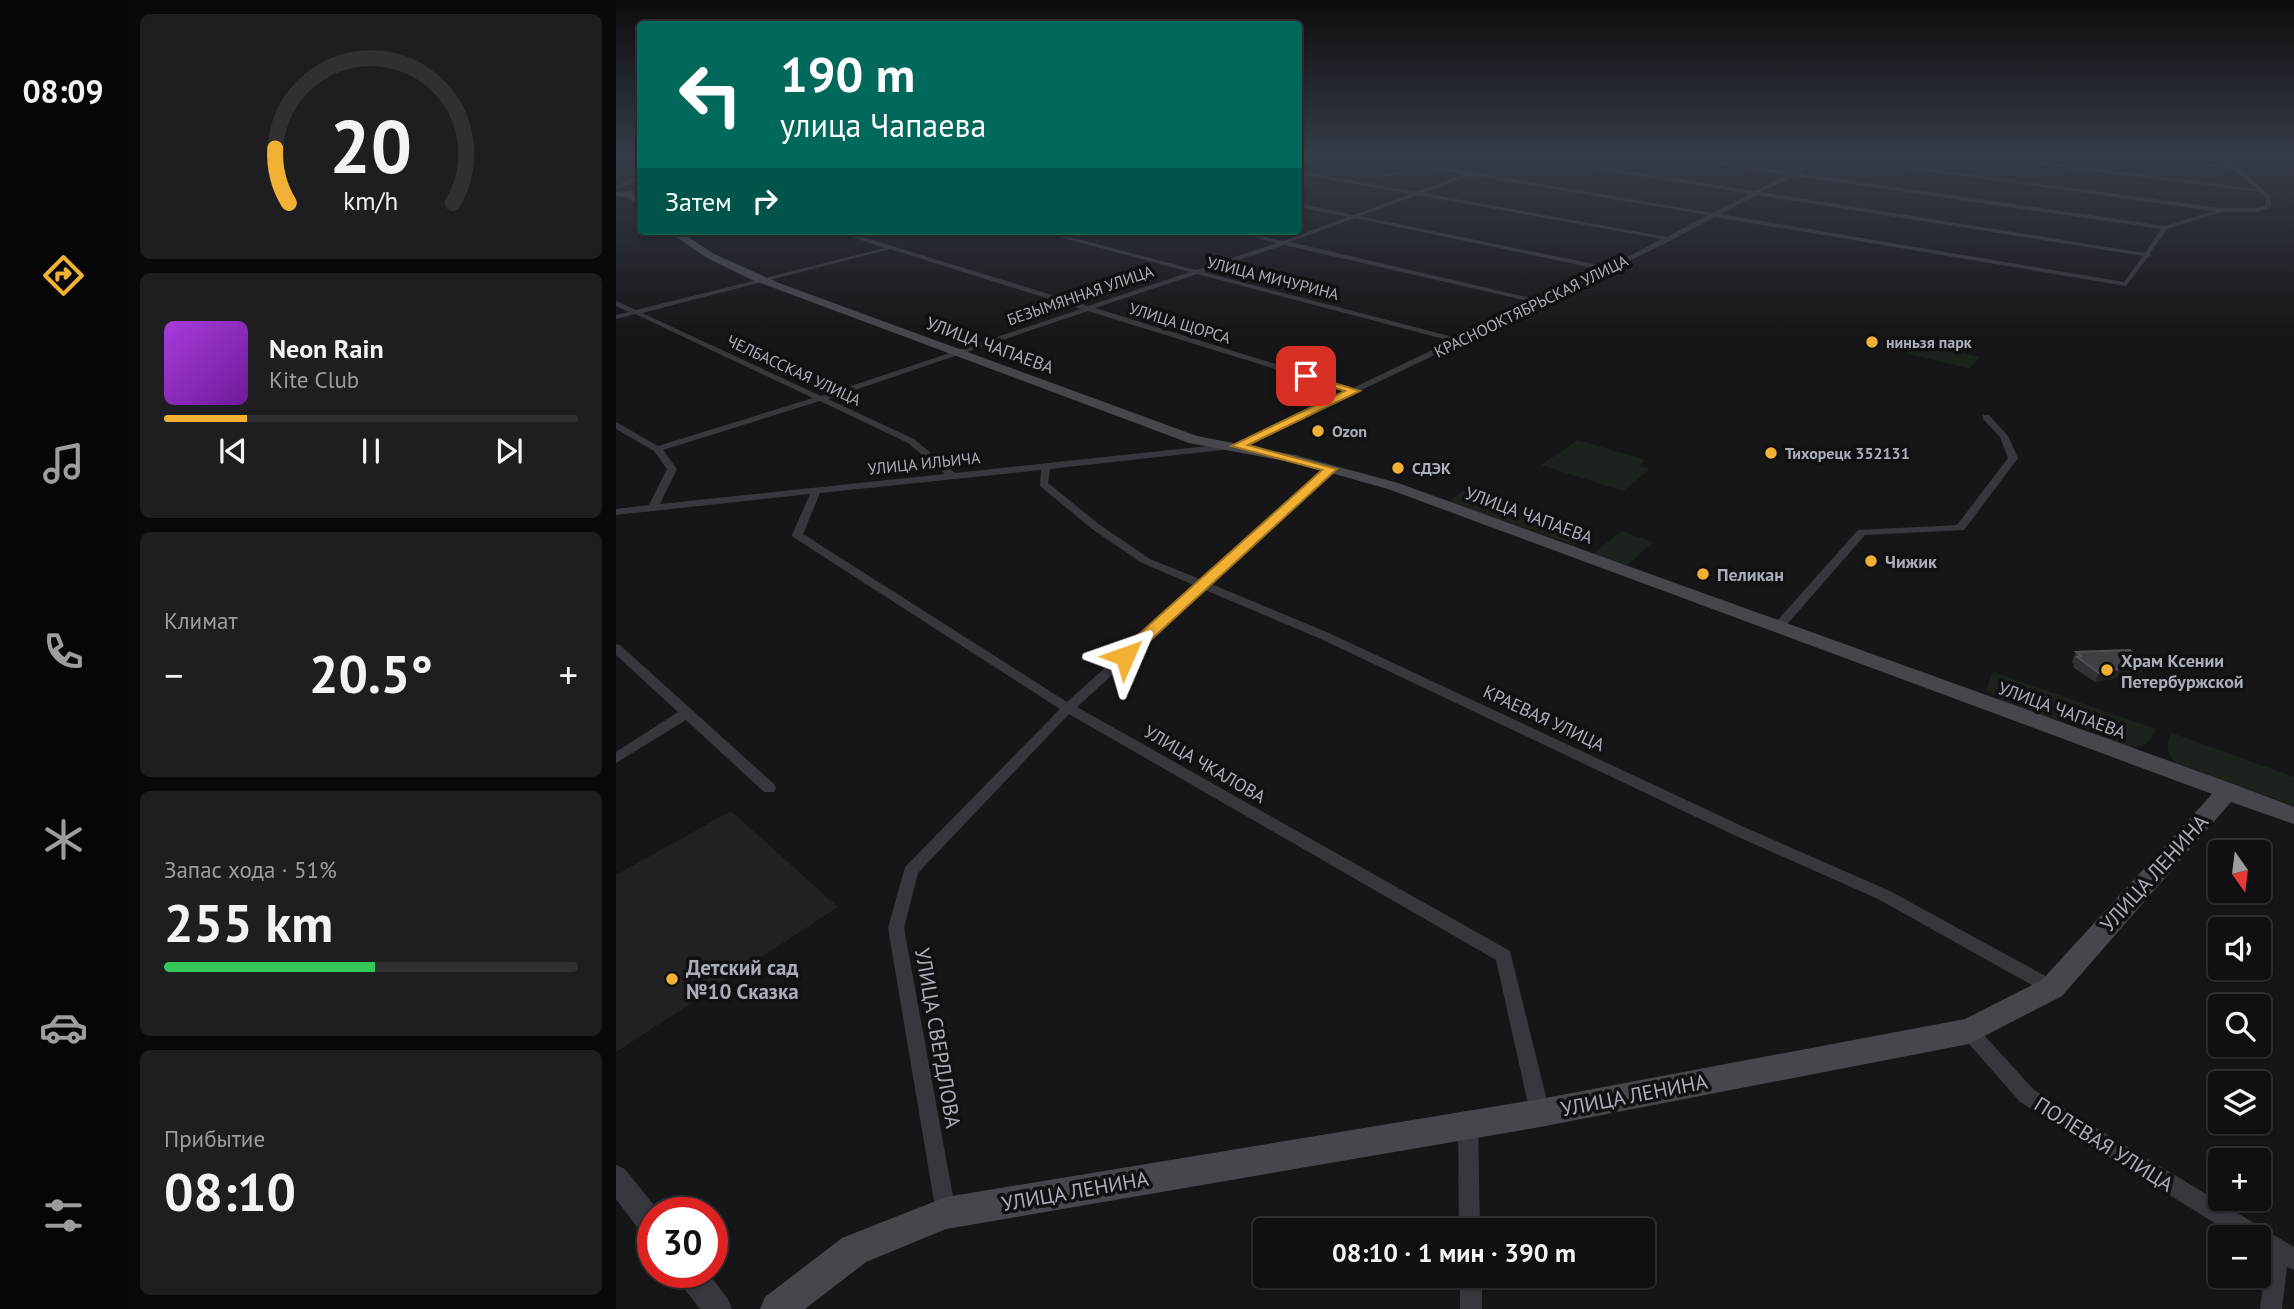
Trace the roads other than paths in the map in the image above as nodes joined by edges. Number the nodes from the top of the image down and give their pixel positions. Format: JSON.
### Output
{"nodes":[{"id":1,"x":1340,"y":214,"type":"edge"},
{"id":2,"x":1362,"y":214,"type":"edge"},
{"id":3,"x":1529,"y":214,"type":"edge"},
{"id":4,"x":1711,"y":214,"type":"edge"},
{"id":5,"x":1885,"y":214,"type":"edge"},
{"id":6,"x":2069,"y":214,"type":"edge"},
{"id":7,"x":2208,"y":214,"type":"edge"},
{"id":8,"x":1716,"y":215,"type":"junction"},
{"id":9,"x":1354,"y":217,"type":"junction"},
{"id":10,"x":2165,"y":228,"type":"junction"},
{"id":11,"x":678,"y":235,"type":"edge"},
{"id":12,"x":848,"y":235,"type":"edge"},
{"id":13,"x":1055,"y":235,"type":"edge"},
{"id":14,"x":1250,"y":235,"type":"edge"},
{"id":15,"x":1670,"y":239,"type":"junction"},
{"id":16,"x":1283,"y":243,"type":"junction"},
{"id":17,"x":888,"y":249,"type":"junction"},
{"id":18,"x":2149,"y":255,"type":"junction"},
{"id":19,"x":1609,"y":269,"type":"junction"},
{"id":20,"x":1193,"y":272,"type":"junction"},
{"id":21,"x":766,"y":281,"type":"junction"},
{"id":22,"x":1541,"y":302,"type":"junction"},
{"id":23,"x":616,"y":303,"type":"edge"},
{"id":24,"x":1083,"y":308,"type":"junction"},
{"id":25,"x":635,"y":313,"type":"junction"},
{"id":26,"x":616,"y":317,"type":"edge"},
{"id":27,"x":1459,"y":341,"type":"junction"},
{"id":28,"x":953,"y":353,"type":"junction"},
{"id":29,"x":1355,"y":391,"type":"junction"},
{"id":30,"x":822,"y":398,"type":"junction"},
{"id":31,"x":1986,"y":417,"type":"dead end"},
{"id":32,"x":616,"y":425,"type":"edge"},
{"id":33,"x":1237,"y":446,"type":"junction"},
{"id":34,"x":657,"y":449,"type":"junction"},
{"id":35,"x":1046,"y":465,"type":"junction"},
{"id":36,"x":1331,"y":469,"type":"junction"},
{"id":37,"x":953,"y":475,"type":"junction"},
{"id":38,"x":817,"y":490,"type":"junction"},
{"id":39,"x":653,"y":508,"type":"junction"},
{"id":40,"x":616,"y":512,"type":"edge"},
{"id":41,"x":1200,"y":586,"type":"junction"},
{"id":42,"x":1779,"y":626,"type":"junction"},
{"id":43,"x":616,"y":648,"type":"edge"},
{"id":44,"x":1068,"y":708,"type":"junction"},
{"id":45,"x":687,"y":713,"type":"junction"},
{"id":46,"x":616,"y":758,"type":"edge"},
{"id":47,"x":769,"y":788,"type":"dead end"},
{"id":48,"x":2228,"y":791,"type":"junction"},
{"id":49,"x":2294,"y":816,"type":"edge"},
{"id":50,"x":911,"y":872,"type":"joint"},
{"id":51,"x":2052,"y":988,"type":"junction"},
{"id":52,"x":1969,"y":1031,"type":"junction"},
{"id":53,"x":1540,"y":1113,"type":"junction"},
{"id":54,"x":1468,"y":1125,"type":"junction"},
{"id":55,"x":616,"y":1178,"type":"edge"},
{"id":56,"x":637,"y":1205,"type":"edge"},
{"id":57,"x":946,"y":1213,"type":"junction"},
{"id":58,"x":1470,"y":1218,"type":"edge"},
{"id":59,"x":2237,"y":1225,"type":"edge"},
{"id":60,"x":2271,"y":1246,"type":"edge"},
{"id":61,"x":2286,"y":1255,"type":"edge"},
{"id":62,"x":702,"y":1288,"type":"edge"},
{"id":63,"x":1471,"y":1288,"type":"edge"},
{"id":64,"x":718,"y":1309,"type":"edge"},
{"id":65,"x":777,"y":1309,"type":"edge"},
{"id":66,"x":1472,"y":1309,"type":"edge"},
{"id":67,"x":2271,"y":1309,"type":"edge"}],
"edges":[{"from":1,"to":9,"type":"street"},
{"from":2,"to":9,"type":"street","name":"БЕЗЫМЯННАЯ УЛИЦА"},
{"from":3,"to":15,"type":"street"},
{"from":4,"to":8,"type":"street"},
{"from":5,"to":18,"type":"street"},
{"from":6,"to":10,"type":"street"},
{"from":7,"to":10,"type":"street"},
{"from":8,"to":15,"type":"street","name":"КРАСНООКТЯБРЬСКАЯ УЛИЦА"},
{"from":8,"to":18,"type":"street"},
{"from":9,"to":16,"type":"street","name":"БЕЗЫМЯННАЯ УЛИЦА"},
{"from":9,"to":19,"type":"street"},
{"from":10,"to":18,"type":"street"},
{"from":11,"to":21,"type":"main road","name":"УЛИЦА ЧАПАЕВА"},
{"from":12,"to":17,"type":"street","name":"УЛИЦА ЩОРСА"},
{"from":13,"to":20,"type":"street","name":"УЛИЦА МИЧУРИНА"},
{"from":14,"to":16,"type":"street"},
{"from":15,"to":19,"type":"street","name":"КРАСНООКТЯБРЬСКАЯ УЛИЦА"},
{"from":16,"to":20,"type":"street","name":"БЕЗЫМЯННАЯ УЛИЦА"},
{"from":16,"to":22,"type":"street"},
{"from":17,"to":21,"type":"street"},
{"from":17,"to":24,"type":"street","name":"УЛИЦА ЩОРСА"},
{"from":19,"to":22,"type":"street","name":"КРАСНООКТЯБРЬСКАЯ УЛИЦА"},
{"from":20,"to":24,"type":"street","name":"БЕЗЫМЯННАЯ УЛИЦА"},
{"from":20,"to":27,"type":"street","name":"УЛИЦА МИЧУРИНА"},
{"from":21,"to":25,"type":"street"},
{"from":21,"to":28,"type":"main road","name":"УЛИЦА ЧАПАЕВА"},
{"from":22,"to":27,"type":"street","name":"КРАСНООКТЯБРЬСКАЯ УЛИЦА"},
{"from":23,"to":25,"type":"street","name":"ЧЕЛБАССКАЯ УЛИЦА"},
{"from":24,"to":28,"type":"street","name":"БЕЗЫМЯННАЯ УЛИЦА"},
{"from":24,"to":29,"type":"street","name":"УЛИЦА ЩОРСА"},
{"from":25,"to":26,"type":"street"},
{"from":25,"to":30,"type":"street","name":"ЧЕЛБАССКАЯ УЛИЦА"},
{"from":27,"to":29,"type":"street","name":"КРАСНООКТЯБРЬСКАЯ УЛИЦА"},
{"from":28,"to":30,"type":"street","name":"БЕЗЫМЯННАЯ УЛИЦА"},
{"from":28,"to":33,"type":"main road","name":"УЛИЦА ЧАПАЕВА"},
{"from":29,"to":33,"type":"street","name":"КРАСНООКТЯБРЬСКАЯ УЛИЦА"},
{"from":30,"to":34,"type":"street","name":"БЕЗЫМЯННАЯ УЛИЦА"},
{"from":30,"to":37,"type":"street","name":"ЧЕЛБАССКАЯ УЛИЦА"},
{"from":31,"to":42,"type":"street"},
{"from":32,"to":34,"type":"street"},
{"from":33,"to":35,"type":"street","name":"УЛИЦА ИЛЬИЧА"},
{"from":33,"to":36,"type":"main road","name":"УЛИЦА ЧАПАЕВА"},
{"from":34,"to":39,"type":"street"},
{"from":35,"to":37,"type":"street","name":"УЛИЦА ИЛЬИЧА"},
{"from":35,"to":41,"type":"street","name":"КРАЕВАЯ УЛИЦА"},
{"from":36,"to":41,"type":"street"},
{"from":36,"to":42,"type":"main road","name":"УЛИЦА ЧАПАЕВА"},
{"from":37,"to":38,"type":"street","name":"УЛИЦА ИЛЬИЧА"},
{"from":38,"to":39,"type":"street","name":"УЛИЦА ИЛЬИЧА"},
{"from":38,"to":44,"type":"street","name":"УЛИЦА ЧКАЛОВА"},
{"from":39,"to":40,"type":"street","name":"УЛИЦА ИЛЬИЧА"},
{"from":41,"to":44,"type":"street"},
{"from":41,"to":51,"type":"street","name":"КРАЕВАЯ УЛИЦА"},
{"from":42,"to":48,"type":"main road","name":"УЛИЦА ЧАПАЕВА"},
{"from":43,"to":45,"type":"street"},
{"from":44,"to":50,"type":"street"},
{"from":44,"to":53,"type":"street","name":"УЛИЦА ЧКАЛОВА"},
{"from":45,"to":46,"type":"street"},
{"from":45,"to":47,"type":"street"},
{"from":48,"to":49,"type":"main road","name":"УЛИЦА ЧАПАЕВА"},
{"from":48,"to":51,"type":"main road","name":"УЛИЦА ЛЕНИНА"},
{"from":50,"to":57,"type":"street","name":"УЛИЦА СВЕРДЛОВА"},
{"from":51,"to":52,"type":"main road","name":"УЛИЦА ЛЕНИНА"},
{"from":52,"to":53,"type":"main road","name":"УЛИЦА ЛЕНИНА"},
{"from":52,"to":59,"type":"street","name":"ПОЛЕВАЯ УЛИЦА"},
{"from":53,"to":54,"type":"main road","name":"УЛИЦА ЛЕНИНА"},
{"from":54,"to":57,"type":"main road","name":"УЛИЦА ЛЕНИНА"},
{"from":54,"to":58,"type":"street"},
{"from":55,"to":56,"type":"street"},
{"from":57,"to":65,"type":"main road"},
{"from":60,"to":61,"type":"street","name":"ПОЛЕВАЯ УЛИЦА"},
{"from":61,"to":67,"type":"street"},
{"from":62,"to":64,"type":"street"},
{"from":63,"to":66,"type":"street"}]}
